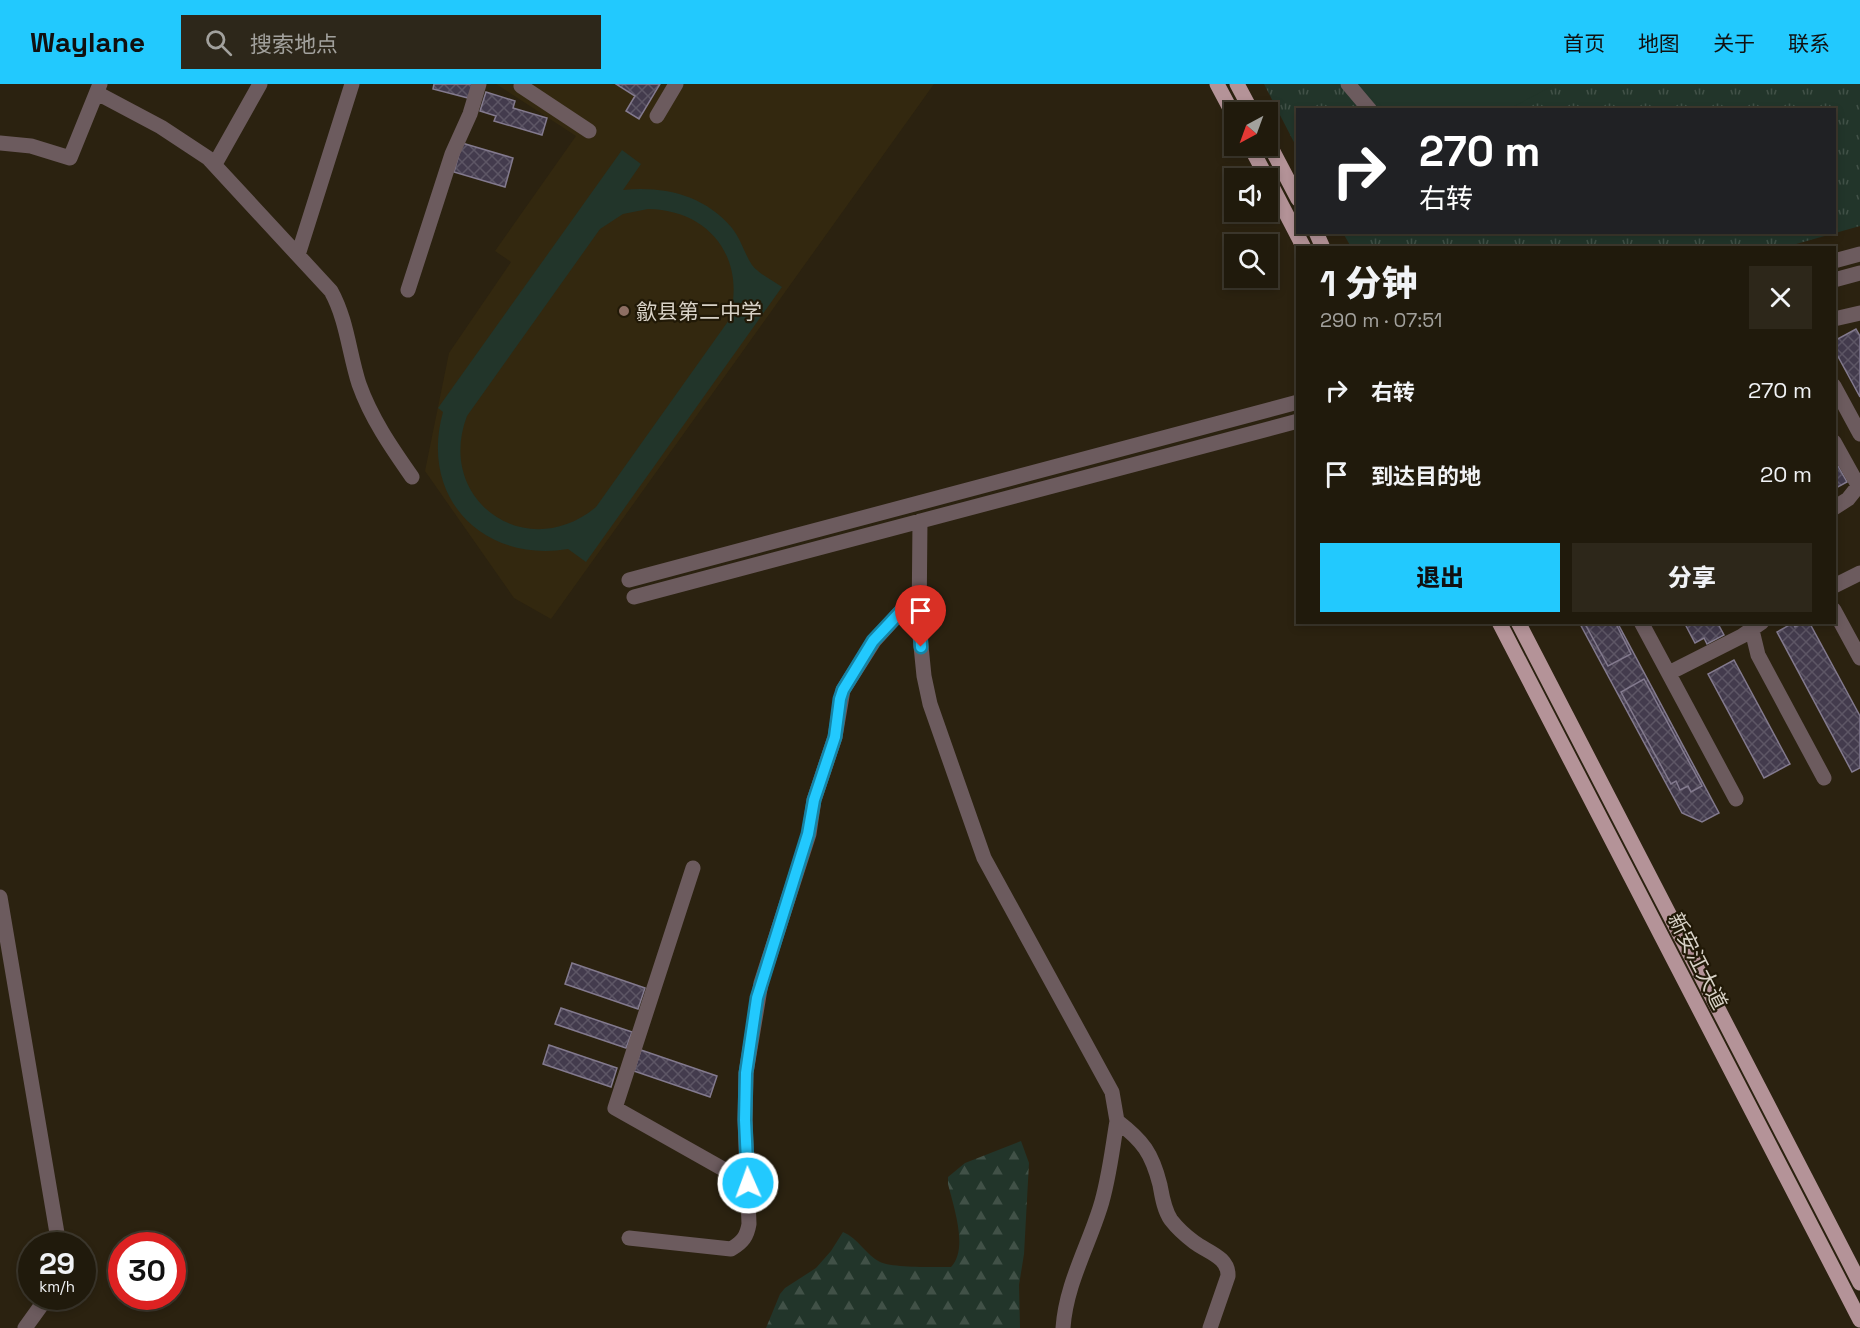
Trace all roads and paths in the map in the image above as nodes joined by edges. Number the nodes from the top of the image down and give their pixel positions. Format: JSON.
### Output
{"nodes":[{"id":1,"x":260,"y":84,"type":"edge"},
{"id":2,"x":352,"y":84,"type":"edge"},
{"id":3,"x":479,"y":84,"type":"edge"},
{"id":4,"x":522,"y":84,"type":"edge"},
{"id":5,"x":676,"y":84,"type":"edge"},
{"id":6,"x":1217,"y":84,"type":"edge"},
{"id":7,"x":1237,"y":84,"type":"edge"},
{"id":8,"x":1348,"y":84,"type":"edge"},
{"id":9,"x":98,"y":88,"type":"edge"},
{"id":10,"x":1227,"y":102,"type":"edge"},
{"id":11,"x":1247,"y":102,"type":"edge"},
{"id":12,"x":1368,"y":108,"type":"edge"},
{"id":13,"x":657,"y":116,"type":"dead end"},
{"id":14,"x":589,"y":131,"type":"dead end"},
{"id":15,"x":0,"y":143,"type":"edge"},
{"id":16,"x":1275,"y":156,"type":"edge"},
{"id":17,"x":215,"y":164,"type":"junction"},
{"id":18,"x":1296,"y":195,"type":"edge"},
{"id":19,"x":1278,"y":198,"type":"edge"},
{"id":20,"x":1296,"y":233,"type":"edge"},
{"id":21,"x":1860,"y":254,"type":"edge"},
{"id":22,"x":298,"y":255,"type":"junction"},
{"id":23,"x":1836,"y":260,"type":"edge"},
{"id":24,"x":1860,"y":273,"type":"edge"},
{"id":25,"x":1836,"y":279,"type":"edge"},
{"id":26,"x":408,"y":290,"type":"dead end"},
{"id":27,"x":1860,"y":313,"type":"edge"},
{"id":28,"x":1836,"y":319,"type":"edge"},
{"id":29,"x":1836,"y":390,"type":"edge"},
{"id":30,"x":1296,"y":403,"type":"edge"},
{"id":31,"x":1296,"y":422,"type":"edge"},
{"id":32,"x":1860,"y":434,"type":"edge"},
{"id":33,"x":1836,"y":445,"type":"edge"},
{"id":34,"x":412,"y":477,"type":"dead end"},
{"id":35,"x":1859,"y":485,"type":"edge"},
{"id":36,"x":1836,"y":507,"type":"edge"},
{"id":37,"x":920,"y":521,"type":"junction"},
{"id":38,"x":1860,"y":573,"type":"edge"},
{"id":39,"x":629,"y":580,"type":"dead end"},
{"id":40,"x":1836,"y":585,"type":"edge"},
{"id":41,"x":634,"y":597,"type":"dead end"},
{"id":42,"x":919,"y":604,"type":"junction"},
{"id":43,"x":1836,"y":614,"type":"edge"},
{"id":44,"x":1500,"y":624,"type":"edge"},
{"id":45,"x":1519,"y":624,"type":"edge"},
{"id":46,"x":1642,"y":624,"type":"edge"},
{"id":47,"x":1755,"y":624,"type":"edge"},
{"id":48,"x":1860,"y":658,"type":"edge"},
{"id":49,"x":1669,"y":673,"type":"junction"},
{"id":50,"x":1824,"y":778,"type":"dead end"},
{"id":51,"x":1736,"y":799,"type":"dead end"},
{"id":52,"x":693,"y":868,"type":"dead end"},
{"id":53,"x":0,"y":897,"type":"edge"},
{"id":54,"x":1117,"y":1121,"type":"junction"},
{"id":55,"x":748,"y":1183,"type":"junction"},
{"id":56,"x":57,"y":1232,"type":"edge"},
{"id":57,"x":629,"y":1238,"type":"dead end"},
{"id":58,"x":1860,"y":1282,"type":"edge"},
{"id":59,"x":38,"y":1310,"type":"edge"},
{"id":60,"x":1860,"y":1320,"type":"edge"},
{"id":61,"x":25,"y":1328,"type":"edge"},
{"id":62,"x":1063,"y":1328,"type":"edge"},
{"id":63,"x":1210,"y":1328,"type":"edge"}],
"edges":[{"from":1,"to":17,"type":"street"},
{"from":2,"to":22,"type":"street"},
{"from":3,"to":26,"type":"street"},
{"from":4,"to":14,"type":"street"},
{"from":5,"to":13,"type":"street"},
{"from":6,"to":10,"type":"main road"},
{"from":7,"to":11,"type":"main road"},
{"from":8,"to":12,"type":"street"},
{"from":9,"to":15,"type":"street"},
{"from":9,"to":17,"type":"street"},
{"from":16,"to":18,"type":"main road"},
{"from":17,"to":22,"type":"street"},
{"from":19,"to":20,"type":"main road"},
{"from":21,"to":23,"type":"street"},
{"from":22,"to":34,"type":"street"},
{"from":24,"to":25,"type":"street"},
{"from":27,"to":28,"type":"street"},
{"from":29,"to":32,"type":"street"},
{"from":30,"to":39,"type":"street"},
{"from":31,"to":37,"type":"street"},
{"from":33,"to":35,"type":"street"},
{"from":35,"to":36,"type":"street"},
{"from":37,"to":41,"type":"street"},
{"from":37,"to":42,"type":"street"},
{"from":38,"to":40,"type":"street"},
{"from":42,"to":54,"type":"street"},
{"from":42,"to":55,"type":"street"},
{"from":43,"to":48,"type":"street"},
{"from":44,"to":60,"type":"main road","name":"新安江大道"},
{"from":45,"to":58,"type":"main road","name":"新安江大道"},
{"from":46,"to":49,"type":"street"},
{"from":47,"to":49,"type":"street"},
{"from":47,"to":50,"type":"street"},
{"from":49,"to":51,"type":"street"},
{"from":52,"to":55,"type":"street"},
{"from":53,"to":56,"type":"street"},
{"from":54,"to":62,"type":"street"},
{"from":54,"to":63,"type":"street"},
{"from":55,"to":57,"type":"street"},
{"from":59,"to":61,"type":"street"}]}
